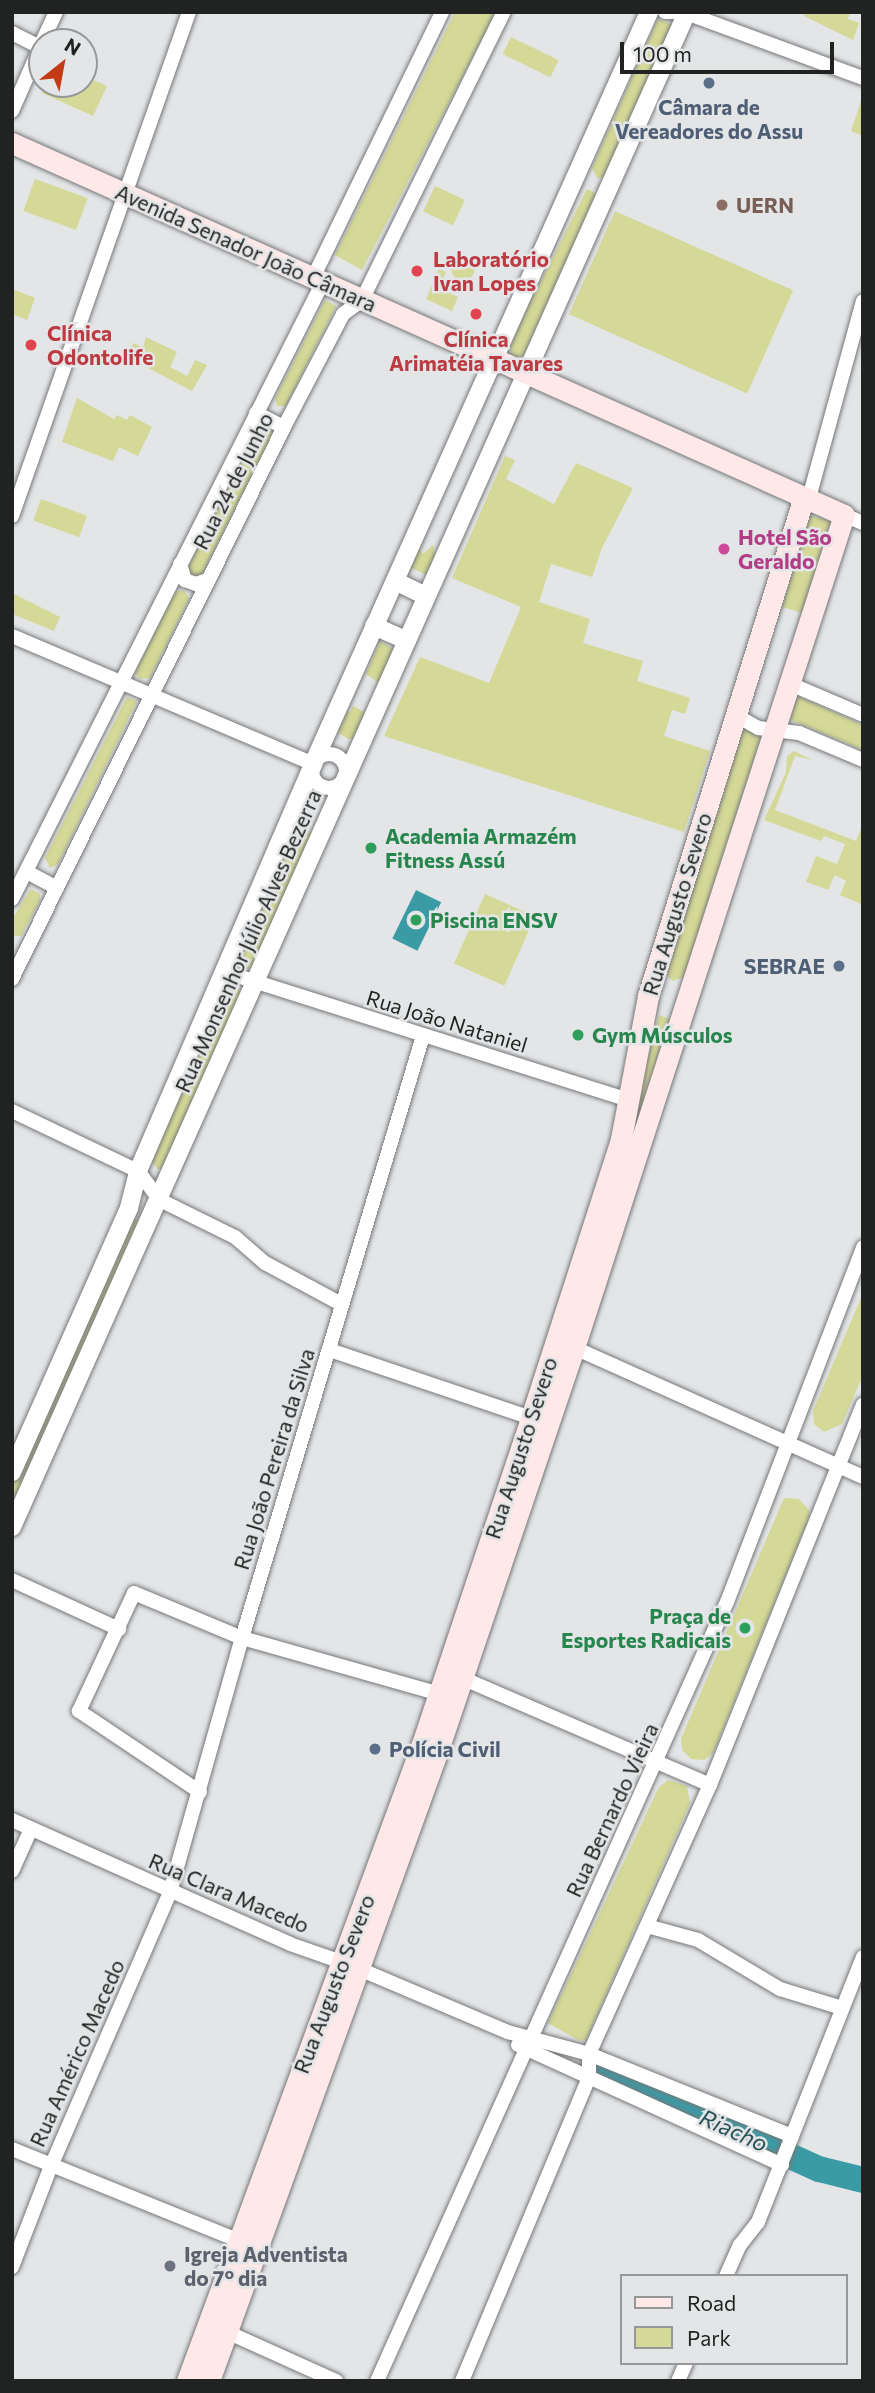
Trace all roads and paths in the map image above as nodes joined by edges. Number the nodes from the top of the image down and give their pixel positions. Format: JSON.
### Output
{"nodes":[{"id":1,"x":189,"y":12,"type":"edge"},
{"id":2,"x":442,"y":12,"type":"edge"},
{"id":3,"x":504,"y":12,"type":"edge"},
{"id":4,"x":649,"y":12,"type":"edge"},
{"id":5,"x":665,"y":12,"type":"edge"},
{"id":6,"x":686,"y":13,"type":"edge"},
{"id":7,"x":28,"y":75,"type":"edge"},
{"id":8,"x":863,"y":78,"type":"edge"},
{"id":9,"x":12,"y":111,"type":"edge"},
{"id":10,"x":12,"y":143,"type":"edge"},
{"id":11,"x":577,"y":176,"type":"junction"},
{"id":12,"x":607,"y":189,"type":"junction"},
{"id":13,"x":125,"y":194,"type":"junction"},
{"id":14,"x":318,"y":280,"type":"junction"},
{"id":15,"x":362,"y":300,"type":"junction"},
{"id":16,"x":863,"y":301,"type":"edge"},
{"id":17,"x":494,"y":359,"type":"junction"},
{"id":18,"x":526,"y":374,"type":"junction"},
{"id":19,"x":256,"y":413,"type":"junction"},
{"id":20,"x":284,"y":427,"type":"junction"},
{"id":21,"x":806,"y":499,"type":"junction"},
{"id":22,"x":12,"y":516,"type":"edge"},
{"id":23,"x":854,"y":519,"type":"edge"},
{"id":24,"x":180,"y":564,"type":"junction"},
{"id":25,"x":207,"y":580,"type":"junction"},
{"id":26,"x":395,"y":581,"type":"junction"},
{"id":27,"x":167,"y":590,"type":"junction"},
{"id":28,"x":426,"y":596,"type":"junction"},
{"id":29,"x":195,"y":604,"type":"junction"},
{"id":30,"x":374,"y":626,"type":"junction"},
{"id":31,"x":12,"y":636,"type":"edge"},
{"id":32,"x":407,"y":640,"type":"junction"},
{"id":33,"x":121,"y":682,"type":"junction"},
{"id":34,"x":788,"y":683,"type":"junction"},
{"id":35,"x":152,"y":694,"type":"junction"},
{"id":36,"x":735,"y":715,"type":"junction"},
{"id":37,"x":863,"y":715,"type":"edge"},
{"id":38,"x":774,"y":727,"type":"junction"},
{"id":39,"x":863,"y":760,"type":"edge"},
{"id":40,"x":313,"y":764,"type":"junction"},
{"id":41,"x":345,"y":778,"type":"junction"},
{"id":42,"x":27,"y":872,"type":"junction"},
{"id":43,"x":57,"y":888,"type":"junction"},
{"id":44,"x":12,"y":899,"type":"edge"},
{"id":45,"x":225,"y":972,"type":"junction"},
{"id":46,"x":655,"y":973,"type":"junction"},
{"id":47,"x":12,"y":979,"type":"edge"},
{"id":48,"x":692,"y":982,"type":"junction"},
{"id":49,"x":255,"y":983,"type":"junction"},
{"id":50,"x":648,"y":996,"type":"junction"},
{"id":51,"x":683,"y":1008,"type":"junction"},
{"id":52,"x":423,"y":1035,"type":"junction"},
{"id":53,"x":626,"y":1100,"type":"junction"},
{"id":54,"x":12,"y":1111,"type":"edge"},
{"id":55,"x":138,"y":1171,"type":"junction"},
{"id":56,"x":160,"y":1200,"type":"junction"},
{"id":57,"x":863,"y":1247,"type":"edge"},
{"id":58,"x":341,"y":1304,"type":"junction"},
{"id":59,"x":565,"y":1344,"type":"junction"},
{"id":60,"x":330,"y":1350,"type":"junction"},
{"id":61,"x":863,"y":1405,"type":"edge"},
{"id":62,"x":531,"y":1418,"type":"junction"},
{"id":63,"x":790,"y":1444,"type":"junction"},
{"id":64,"x":838,"y":1466,"type":"junction"},
{"id":65,"x":12,"y":1472,"type":"edge"},
{"id":66,"x":863,"y":1477,"type":"edge"},
{"id":67,"x":12,"y":1527,"type":"edge"},
{"id":68,"x":12,"y":1580,"type":"edge"},
{"id":69,"x":119,"y":1629,"type":"junction"},
{"id":70,"x":242,"y":1638,"type":"junction"},
{"id":71,"x":463,"y":1678,"type":"junction"},
{"id":72,"x":440,"y":1693,"type":"junction"},
{"id":73,"x":430,"y":1747,"type":"junction"},
{"id":74,"x":660,"y":1759,"type":"junction"},
{"id":75,"x":710,"y":1785,"type":"junction"},
{"id":76,"x":200,"y":1792,"type":"junction"},
{"id":77,"x":12,"y":1820,"type":"edge"},
{"id":78,"x":31,"y":1829,"type":"junction"},
{"id":79,"x":12,"y":1871,"type":"edge"},
{"id":80,"x":170,"y":1894,"type":"junction"},
{"id":81,"x":648,"y":1926,"type":"junction"},
{"id":82,"x":863,"y":1957,"type":"edge"},
{"id":83,"x":351,"y":1965,"type":"junction"},
{"id":84,"x":842,"y":2008,"type":"junction"},
{"id":85,"x":508,"y":2032,"type":"junction"},
{"id":86,"x":530,"y":2035,"type":"junction"},
{"id":87,"x":522,"y":2050,"type":"junction"},
{"id":88,"x":589,"y":2054,"type":"junction"},
{"id":89,"x":589,"y":2077,"type":"junction"},
{"id":90,"x":792,"y":2136,"type":"junction"},
{"id":91,"x":12,"y":2149,"type":"edge"},
{"id":92,"x":51,"y":2165,"type":"junction"},
{"id":93,"x":782,"y":2165,"type":"junction"},
{"id":94,"x":237,"y":2240,"type":"junction"},
{"id":95,"x":12,"y":2267,"type":"edge"},
{"id":96,"x":727,"y":2274,"type":"edge"},
{"id":97,"x":227,"y":2332,"type":"junction"},
{"id":98,"x":685,"y":2365,"type":"edge"},
{"id":99,"x":187,"y":2381,"type":"edge"},
{"id":100,"x":209,"y":2381,"type":"edge"},
{"id":101,"x":336,"y":2381,"type":"edge"},
{"id":102,"x":377,"y":2381,"type":"edge"},
{"id":103,"x":462,"y":2381,"type":"edge"},
{"id":104,"x":678,"y":2381,"type":"edge"}],
"edges":[{"from":1,"to":13,"type":"street"},
{"from":2,"to":14,"type":"street","name":"Rua 24 de Junho"},
{"from":3,"to":15,"type":"street","name":"Rua 24 de Junho"},
{"from":4,"to":11,"type":"street","name":"Rua Monsenhor Júlio Alves Bezerra"},
{"from":5,"to":6,"type":"street"},
{"from":6,"to":8,"type":"street"},
{"from":6,"to":12,"type":"street","name":"Rua Monsenhor Júlio Alves Bezerra"},
{"from":7,"to":9,"type":"street"},
{"from":10,"to":13,"type":"main road","name":"Avenida Senador João Câmara"},
{"from":11,"to":12,"type":"street"},
{"from":11,"to":17,"type":"street","name":"Rua Monsenhor Júlio Alves Bezerra"},
{"from":12,"to":18,"type":"street","name":"Rua Monsenhor Júlio Alves Bezerra"},
{"from":13,"to":14,"type":"main road","name":"Avenida Senador João Câmara"},
{"from":13,"to":22,"type":"street"},
{"from":14,"to":15,"type":"main road","name":"Avenida Senador João Câmara"},
{"from":14,"to":19,"type":"street","name":"Rua 24 de Junho"},
{"from":15,"to":17,"type":"main road","name":"Avenida Senador João Câmara"},
{"from":15,"to":20,"type":"street","name":"Rua 24 de Junho"},
{"from":16,"to":21,"type":"street"},
{"from":17,"to":18,"type":"main road","name":"Avenida Senador João Câmara"},
{"from":17,"to":26,"type":"street","name":"Rua Monsenhor Júlio Alves Bezerra"},
{"from":18,"to":21,"type":"main road","name":"Avenida Senador João Câmara"},
{"from":18,"to":28,"type":"street","name":"Rua Monsenhor Júlio Alves Bezerra"},
{"from":19,"to":20,"type":"street"},
{"from":19,"to":24,"type":"street","name":"Rua 24 de Junho"},
{"from":20,"to":25,"type":"street","name":"Rua 24 de Junho"},
{"from":21,"to":23,"type":"main road","name":"Avenida Senador João Câmara"},
{"from":21,"to":36,"type":"main road","name":"Rua Augusto Severo"},
{"from":23,"to":34,"type":"main road","name":"Rua Augusto Severo"},
{"from":24,"to":25,"type":"street"},
{"from":24,"to":27,"type":"street","name":"Rua 24 de Junho"},
{"from":25,"to":29,"type":"street","name":"Rua 24 de Junho"},
{"from":26,"to":28,"type":"street"},
{"from":26,"to":30,"type":"street","name":"Rua Monsenhor Júlio Alves Bezerra"},
{"from":27,"to":29,"type":"street"},
{"from":27,"to":33,"type":"street","name":"Rua 24 de Junho"},
{"from":28,"to":32,"type":"street","name":"Rua Monsenhor Júlio Alves Bezerra"},
{"from":29,"to":35,"type":"street","name":"Rua 24 de Junho"},
{"from":30,"to":32,"type":"street"},
{"from":30,"to":40,"type":"street","name":"Rua Monsenhor Júlio Alves Bezerra"},
{"from":31,"to":33,"type":"street"},
{"from":32,"to":41,"type":"street","name":"Rua Monsenhor Júlio Alves Bezerra"},
{"from":33,"to":35,"type":"street"},
{"from":33,"to":42,"type":"street","name":"Rua 24 de Junho"},
{"from":34,"to":37,"type":"street"},
{"from":34,"to":38,"type":"main road","name":"Rua Augusto Severo"},
{"from":35,"to":40,"type":"street"},
{"from":35,"to":43,"type":"street","name":"Rua 24 de Junho"},
{"from":36,"to":38,"type":"street"},
{"from":36,"to":46,"type":"main road","name":"Rua Augusto Severo"},
{"from":38,"to":39,"type":"street"},
{"from":38,"to":48,"type":"main road","name":"Rua Augusto Severo"},
{"from":40,"to":41,"type":"street"},
{"from":40,"to":41,"type":"street"},
{"from":40,"to":45,"type":"street","name":"Rua Monsenhor Júlio Alves Bezerra"},
{"from":41,"to":49,"type":"street","name":"Rua Monsenhor Júlio Alves Bezerra"},
{"from":42,"to":43,"type":"street"},
{"from":42,"to":44,"type":"street","name":"Rua 24 de Junho"},
{"from":43,"to":47,"type":"street","name":"Rua 24 de Junho"},
{"from":45,"to":49,"type":"street","name":"Rua João Nataniel"},
{"from":45,"to":55,"type":"street","name":"Rua Monsenhor Júlio Alves Bezerra"},
{"from":46,"to":48,"type":"main road"},
{"from":46,"to":50,"type":"main road","name":"Rua Augusto Severo"},
{"from":48,"to":51,"type":"main road","name":"Rua Augusto Severo"},
{"from":49,"to":52,"type":"street","name":"Rua João Nataniel"},
{"from":49,"to":56,"type":"street","name":"Rua Monsenhor Júlio Alves Bezerra"},
{"from":50,"to":51,"type":"main road"},
{"from":50,"to":53,"type":"main road","name":"Rua Augusto Severo"},
{"from":51,"to":59,"type":"main road","name":"Rua Augusto Severo"},
{"from":52,"to":53,"type":"street","name":"Rua João Nataniel"},
{"from":52,"to":58,"type":"street","name":"Rua João Pereira da Silva"},
{"from":53,"to":59,"type":"main road","name":"Rua Augusto Severo"},
{"from":54,"to":55,"type":"street"},
{"from":55,"to":56,"type":"street"},
{"from":55,"to":65,"type":"street","name":"Rua Monsenhor Júlio Alves Bezerra"},
{"from":56,"to":58,"type":"street"},
{"from":56,"to":67,"type":"street","name":"Rua Monsenhor Júlio Alves Bezerra"},
{"from":57,"to":63,"type":"street","name":"Rua Bernardo Vieira"},
{"from":58,"to":60,"type":"street","name":"Rua João Pereira da Silva"},
{"from":59,"to":62,"type":"main road","name":"Rua Augusto Severo"},
{"from":59,"to":63,"type":"street"},
{"from":59,"to":71,"type":"main road","name":"Rua Augusto Severo"},
{"from":60,"to":62,"type":"street"},
{"from":60,"to":70,"type":"street","name":"Rua João Pereira da Silva"},
{"from":61,"to":64,"type":"street"},
{"from":62,"to":72,"type":"main road","name":"Rua Augusto Severo"},
{"from":63,"to":64,"type":"street"},
{"from":63,"to":74,"type":"street","name":"Rua Bernardo Vieira"},
{"from":64,"to":66,"type":"street"},
{"from":64,"to":75,"type":"street"},
{"from":68,"to":69,"type":"street"},
{"from":69,"to":70,"type":"street"},
{"from":69,"to":76,"type":"street"},
{"from":70,"to":72,"type":"street"},
{"from":70,"to":76,"type":"street","name":"Rua João Pereira da Silva"},
{"from":71,"to":73,"type":"main road","name":"Rua Augusto Severo"},
{"from":71,"to":74,"type":"street"},
{"from":72,"to":73,"type":"main road","name":"Rua Augusto Severo"},
{"from":73,"to":83,"type":"main road","name":"Rua Augusto Severo"},
{"from":74,"to":75,"type":"street"},
{"from":74,"to":86,"type":"street","name":"Rua Bernardo Vieira"},
{"from":75,"to":81,"type":"street"},
{"from":76,"to":80,"type":"street","name":"Rua João Pereira da Silva"},
{"from":77,"to":78,"type":"street","name":"Rua Clara Macedo"},
{"from":78,"to":79,"type":"street"},
{"from":78,"to":80,"type":"street","name":"Rua Clara Macedo"},
{"from":80,"to":83,"type":"street","name":"Rua Clara Macedo"},
{"from":80,"to":92,"type":"street","name":"Rua Américo Macedo"},
{"from":81,"to":84,"type":"street"},
{"from":81,"to":88,"type":"street"},
{"from":82,"to":84,"type":"street"},
{"from":83,"to":85,"type":"street","name":"Rua Clara Macedo"},
{"from":83,"to":94,"type":"main road","name":"Rua Augusto Severo"},
{"from":83,"to":97,"type":"main road","name":"Rua Augusto Severo"},
{"from":84,"to":90,"type":"street"},
{"from":85,"to":86,"type":"street","name":"Rua Clara Macedo"},
{"from":85,"to":87,"type":"street","name":"Rua Clara Macedo"},
{"from":86,"to":87,"type":"street","name":"Rua Bernardo Vieira"},
{"from":86,"to":88,"type":"street","name":"Rua Clara Macedo"},
{"from":87,"to":89,"type":"street"},
{"from":87,"to":102,"type":"street","name":"Rua Bernardo Vieira"},
{"from":88,"to":89,"type":"street"},
{"from":88,"to":90,"type":"street","name":"Rua Clara Macedo"},
{"from":89,"to":93,"type":"street"},
{"from":89,"to":103,"type":"street"},
{"from":90,"to":93,"type":"street"},
{"from":91,"to":92,"type":"street"},
{"from":92,"to":94,"type":"street"},
{"from":92,"to":95,"type":"street","name":"Rua Américo Macedo"},
{"from":93,"to":96,"type":"street"},
{"from":94,"to":99,"type":"main road","name":"Rua Augusto Severo"},
{"from":97,"to":100,"type":"main road","name":"Rua Augusto Severo"},
{"from":97,"to":101,"type":"street"},
{"from":98,"to":104,"type":"street"}]}
